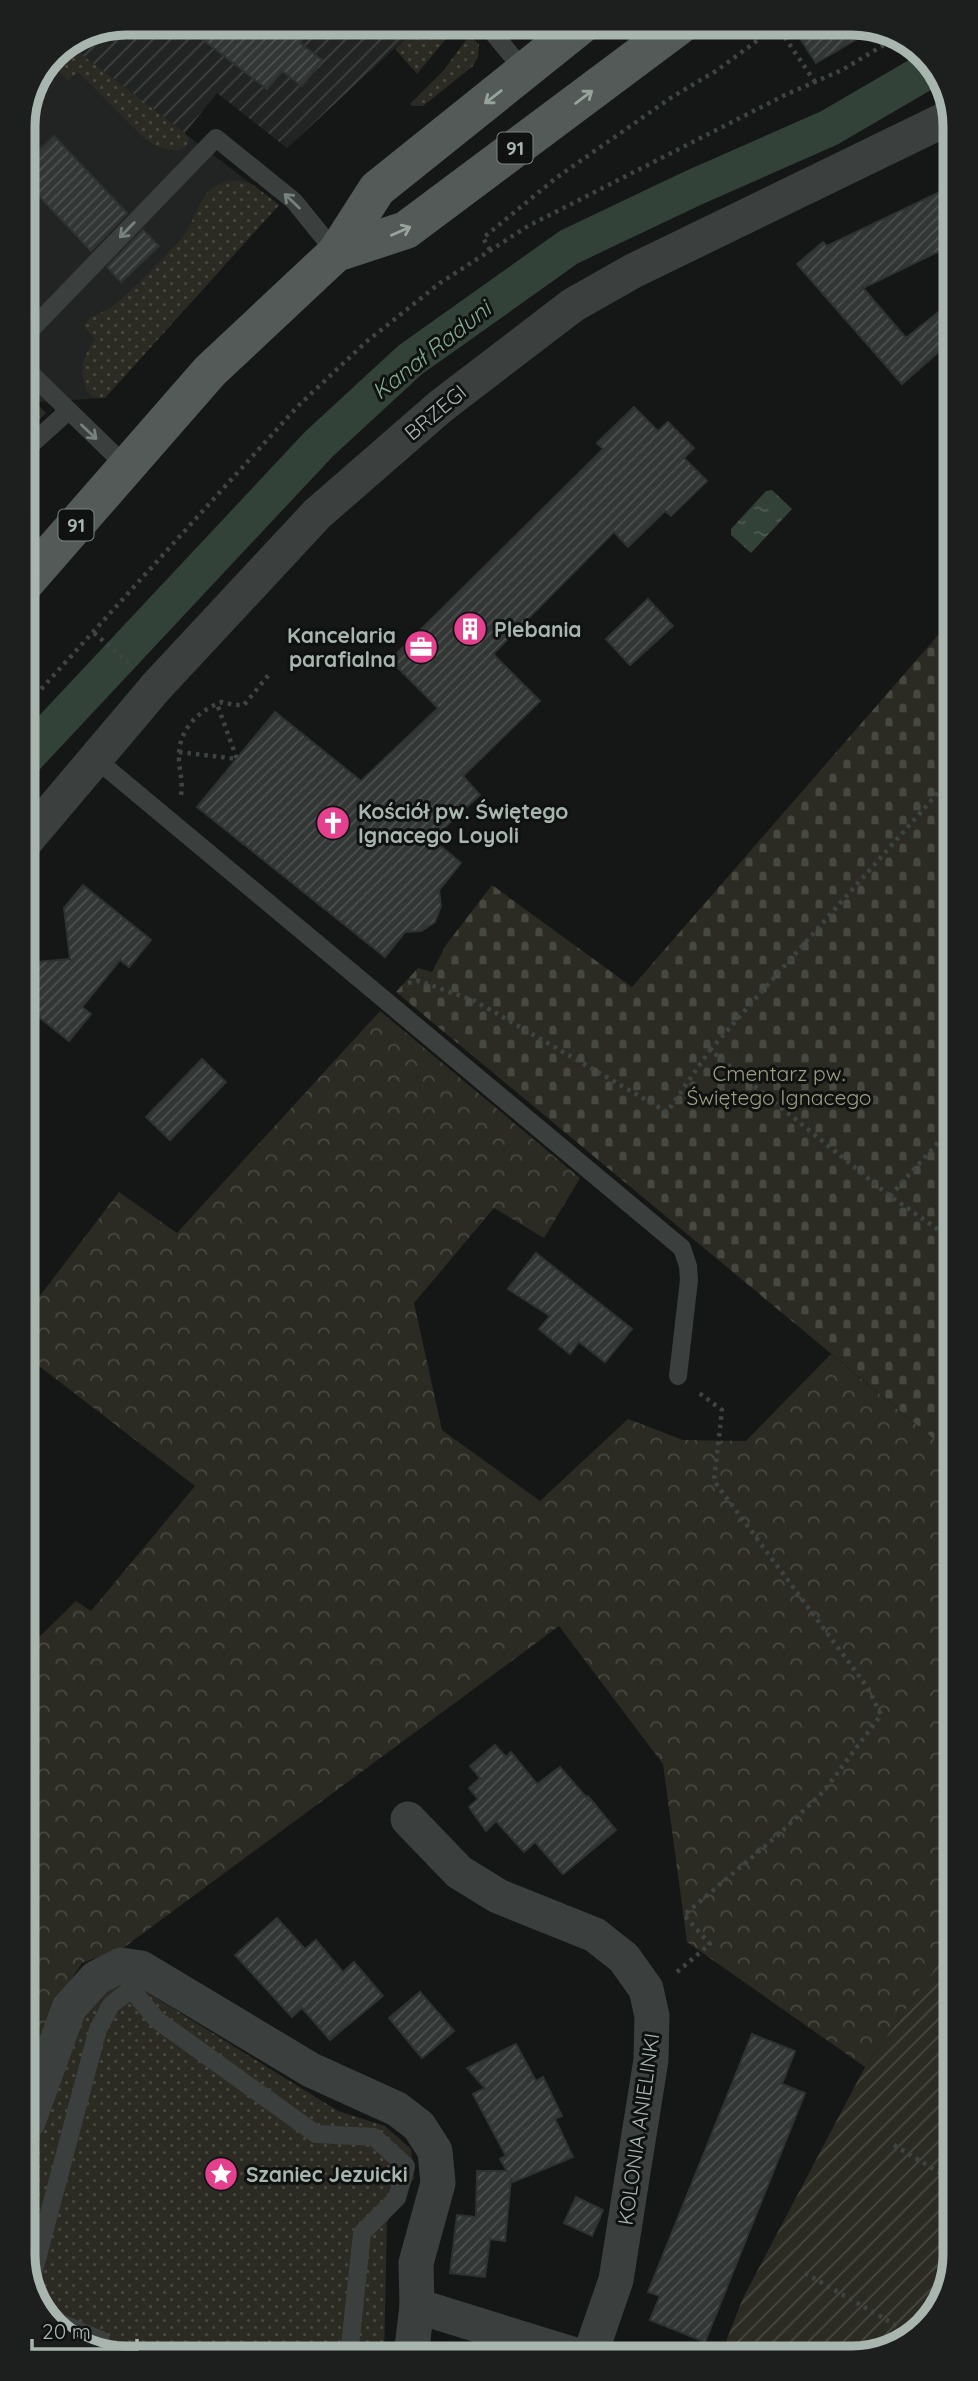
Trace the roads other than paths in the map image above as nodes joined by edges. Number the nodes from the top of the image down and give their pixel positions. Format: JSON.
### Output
{"nodes":[{"id":1,"x":495,"y":35,"type":"edge"},
{"id":2,"x":570,"y":35,"type":"edge"},
{"id":3,"x":666,"y":35,"type":"edge"},
{"id":4,"x":525,"y":72,"type":"junction"},
{"id":5,"x":943,"y":121,"type":"edge"},
{"id":6,"x":336,"y":253,"type":"junction"},
{"id":7,"x":35,"y":325,"type":"edge"},
{"id":8,"x":35,"y":378,"type":"edge"},
{"id":9,"x":67,"y":411,"type":"junction"},
{"id":10,"x":35,"y":441,"type":"edge"},
{"id":11,"x":127,"y":467,"type":"junction"},
{"id":12,"x":35,"y":572,"type":"edge"},
{"id":13,"x":96,"y":759,"type":"junction"},
{"id":14,"x":35,"y":830,"type":"edge"},
{"id":15,"x":678,"y":1376,"type":"road end"},
{"id":16,"x":408,"y":1819,"type":"dead end"},
{"id":17,"x":35,"y":2103,"type":"edge"},
{"id":18,"x":36,"y":2263,"type":"edge"},
{"id":19,"x":417,"y":2306,"type":"junction"},
{"id":20,"x":72,"y":2328,"type":"edge"},
{"id":21,"x":101,"y":2340,"type":"dead end"},
{"id":22,"x":350,"y":2346,"type":"edge"},
{"id":23,"x":412,"y":2346,"type":"edge"},
{"id":24,"x":547,"y":2346,"type":"edge"},
{"id":25,"x":593,"y":2346,"type":"edge"}],
"edges":[{"from":1,"to":4,"type":"lane"},
{"from":2,"to":4,"type":"main road","number":"91"},
{"from":6,"to":3,"type":"main road","number":"91","one_way":true},
{"from":4,"to":6,"type":"main road","number":"91","one_way":true},
{"from":5,"to":13,"type":"street","name":"BRZEGI"},
{"from":6,"to":7,"type":"lane","one_way":true},
{"from":6,"to":11,"type":"main road","number":"91"},
{"from":8,"to":9,"type":"lane"},
{"from":9,"to":10,"type":"lane"},
{"from":9,"to":11,"type":"lane","one_way":true},
{"from":11,"to":12,"type":"main road","number":"91"},
{"from":13,"to":14,"type":"street","name":"BRZEGI"},
{"from":13,"to":15,"type":"lane"},
{"from":16,"to":25,"type":"street","name":"KOLONIA ANIELINKI"},
{"from":17,"to":19,"type":"street"},
{"from":18,"to":22,"type":"lane"},
{"from":19,"to":23,"type":"street"},
{"from":19,"to":24,"type":"street"},
{"from":20,"to":21,"type":"lane"}]}
